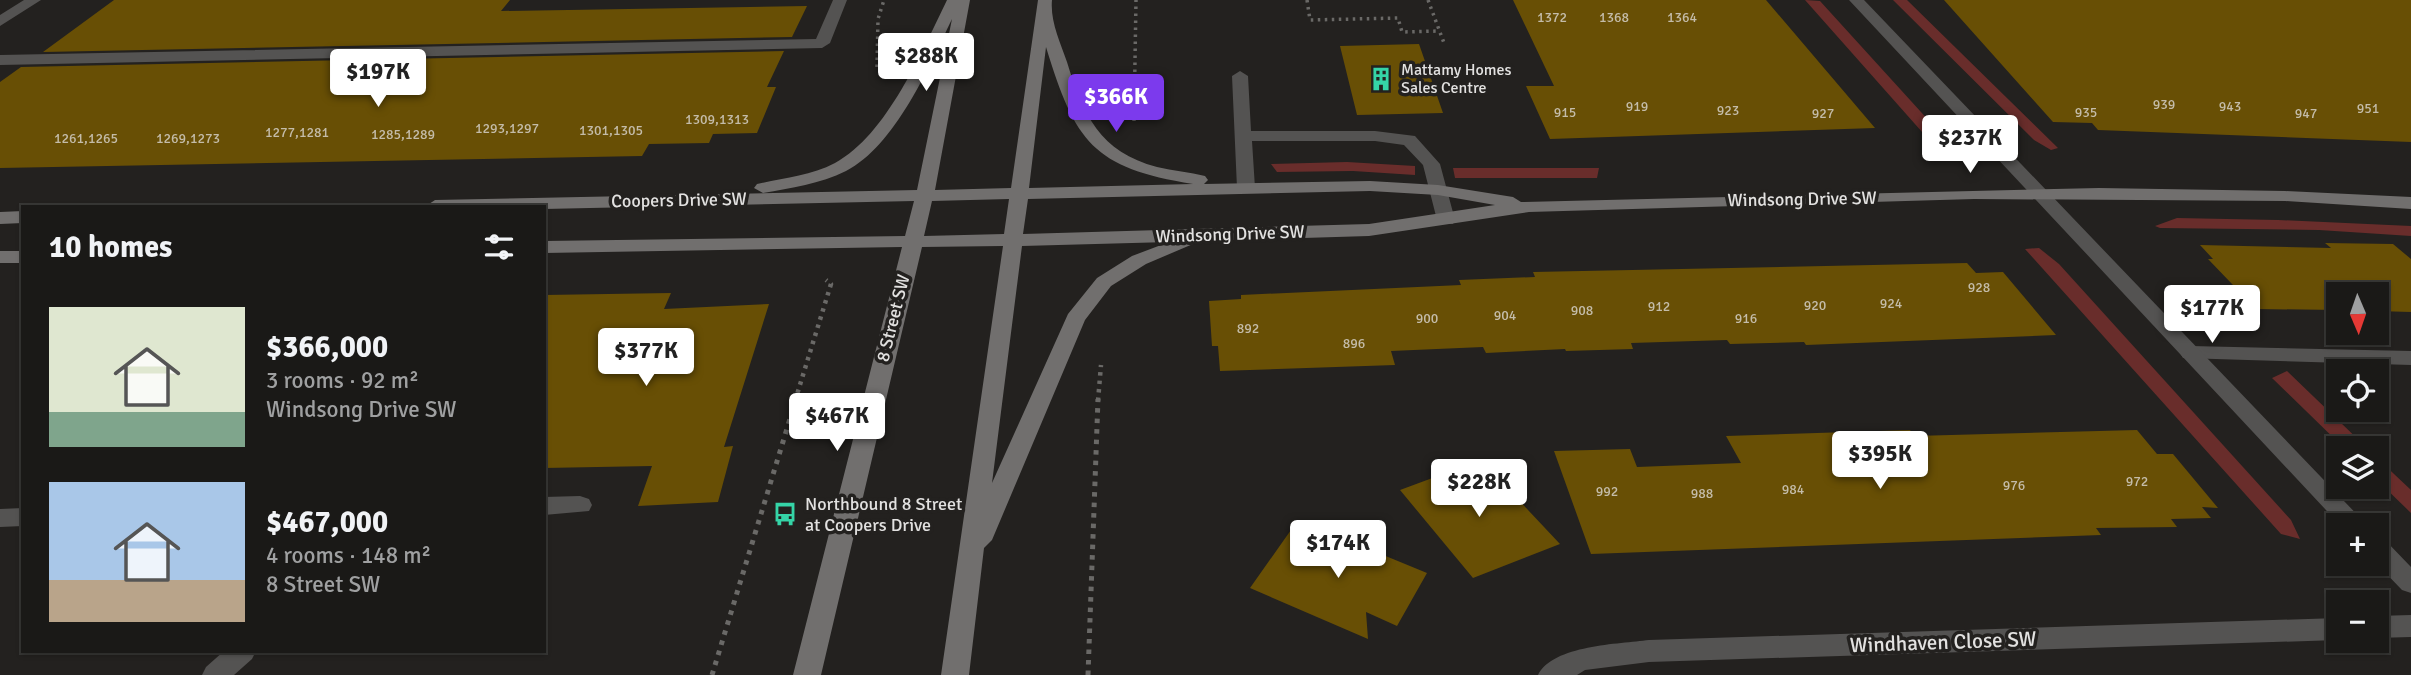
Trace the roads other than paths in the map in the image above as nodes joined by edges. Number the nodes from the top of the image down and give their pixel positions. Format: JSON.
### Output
{"nodes":[{"id":1,"x":34,"y":0,"type":"edge"},
{"id":2,"x":840,"y":0,"type":"edge"},
{"id":3,"x":954,"y":0,"type":"edge"},
{"id":4,"x":963,"y":0,"type":"edge"},
{"id":5,"x":1856,"y":0,"type":"edge"},
{"id":6,"x":1044,"y":7,"type":"edge"},
{"id":7,"x":0,"y":22,"type":"edge"},
{"id":8,"x":0,"y":60,"type":"edge"},
{"id":9,"x":1240,"y":76,"type":"dead end"},
{"id":10,"x":1244,"y":136,"type":"junction"},
{"id":11,"x":1246,"y":188,"type":"junction"},
{"id":12,"x":1438,"y":190,"type":"junction"},
{"id":13,"x":1019,"y":193,"type":"junction"},
{"id":14,"x":2038,"y":193,"type":"junction"},
{"id":15,"x":924,"y":194,"type":"junction"},
{"id":16,"x":702,"y":200,"type":"junction"},
{"id":17,"x":2411,"y":203,"type":"edge"},
{"id":18,"x":480,"y":205,"type":"edge"},
{"id":19,"x":1529,"y":205,"type":"junction"},
{"id":20,"x":21,"y":217,"type":"edge"},
{"id":21,"x":0,"y":218,"type":"edge"},
{"id":22,"x":1446,"y":220,"type":"junction"},
{"id":23,"x":1205,"y":234,"type":"junction"},
{"id":24,"x":1013,"y":239,"type":"junction"},
{"id":25,"x":911,"y":242,"type":"junction"},
{"id":26,"x":546,"y":247,"type":"edge"},
{"id":27,"x":0,"y":257,"type":"edge"},
{"id":28,"x":21,"y":257,"type":"edge"},
{"id":29,"x":2191,"y":353,"type":"junction"},
{"id":30,"x":2411,"y":358,"type":"edge"},
{"id":31,"x":580,"y":505,"type":"dead end"},
{"id":32,"x":546,"y":506,"type":"edge"},
{"id":33,"x":2344,"y":513,"type":"edge"},
{"id":34,"x":21,"y":517,"type":"edge"},
{"id":35,"x":0,"y":518,"type":"edge"},
{"id":36,"x":2389,"y":560,"type":"edge"},
{"id":37,"x":968,"y":567,"type":"junction"},
{"id":38,"x":2411,"y":583,"type":"edge"},
{"id":39,"x":2411,"y":626,"type":"edge"},
{"id":40,"x":2389,"y":627,"type":"edge"},
{"id":41,"x":2326,"y":629,"type":"edge"},
{"id":42,"x":240,"y":653,"type":"edge"},
{"id":43,"x":216,"y":675,"type":"edge"},
{"id":44,"x":807,"y":675,"type":"edge"},
{"id":45,"x":955,"y":675,"type":"edge"},
{"id":46,"x":1552,"y":675,"type":"edge"}],
"edges":[{"from":1,"to":7,"type":"street"},
{"from":2,"to":8,"type":"street"},
{"from":3,"to":16,"type":"main road"},
{"from":4,"to":15,"type":"main road","name":"8 Street SW"},
{"from":5,"to":14,"type":"street"},
{"from":6,"to":11,"type":"main road"},
{"from":6,"to":13,"type":"main road"},
{"from":9,"to":10,"type":"street"},
{"from":10,"to":11,"type":"street"},
{"from":10,"to":12,"type":"street"},
{"from":11,"to":12,"type":"main road","name":"Windsong Drive SW"},
{"from":11,"to":13,"type":"main road","name":"Windsong Drive SW"},
{"from":12,"to":19,"type":"main road","name":"Windsong Drive SW"},
{"from":12,"to":22,"type":"street"},
{"from":13,"to":15,"type":"main road","name":"Coopers Drive SW"},
{"from":13,"to":24,"type":"main road"},
{"from":14,"to":17,"type":"main road","name":"Windsong Drive SW"},
{"from":14,"to":19,"type":"main road","name":"Windsong Drive SW"},
{"from":14,"to":29,"type":"street"},
{"from":15,"to":16,"type":"main road","name":"Coopers Drive SW"},
{"from":15,"to":25,"type":"main road","name":"8 Street SW"},
{"from":16,"to":18,"type":"main road","name":"Coopers Drive SW"},
{"from":19,"to":22,"type":"main road","name":"Windsong Drive SW"},
{"from":20,"to":21,"type":"main road"},
{"from":22,"to":23,"type":"main road","name":"Windsong Drive SW"},
{"from":23,"to":24,"type":"main road","name":"Windsong Drive SW"},
{"from":23,"to":37,"type":"main road"},
{"from":24,"to":25,"type":"main road","name":"Windsong Drive SW"},
{"from":24,"to":37,"type":"main road"},
{"from":25,"to":26,"type":"main road"},
{"from":25,"to":44,"type":"main road","name":"8 Street SW"},
{"from":27,"to":28,"type":"main road"},
{"from":29,"to":30,"type":"street"},
{"from":29,"to":33,"type":"street"},
{"from":31,"to":32,"type":"street"},
{"from":34,"to":35,"type":"street"},
{"from":36,"to":38,"type":"street"},
{"from":37,"to":45,"type":"main road"},
{"from":39,"to":40,"type":"street"},
{"from":41,"to":46,"type":"street","name":"Windhaven Close SW"},
{"from":42,"to":43,"type":"street"}]}
